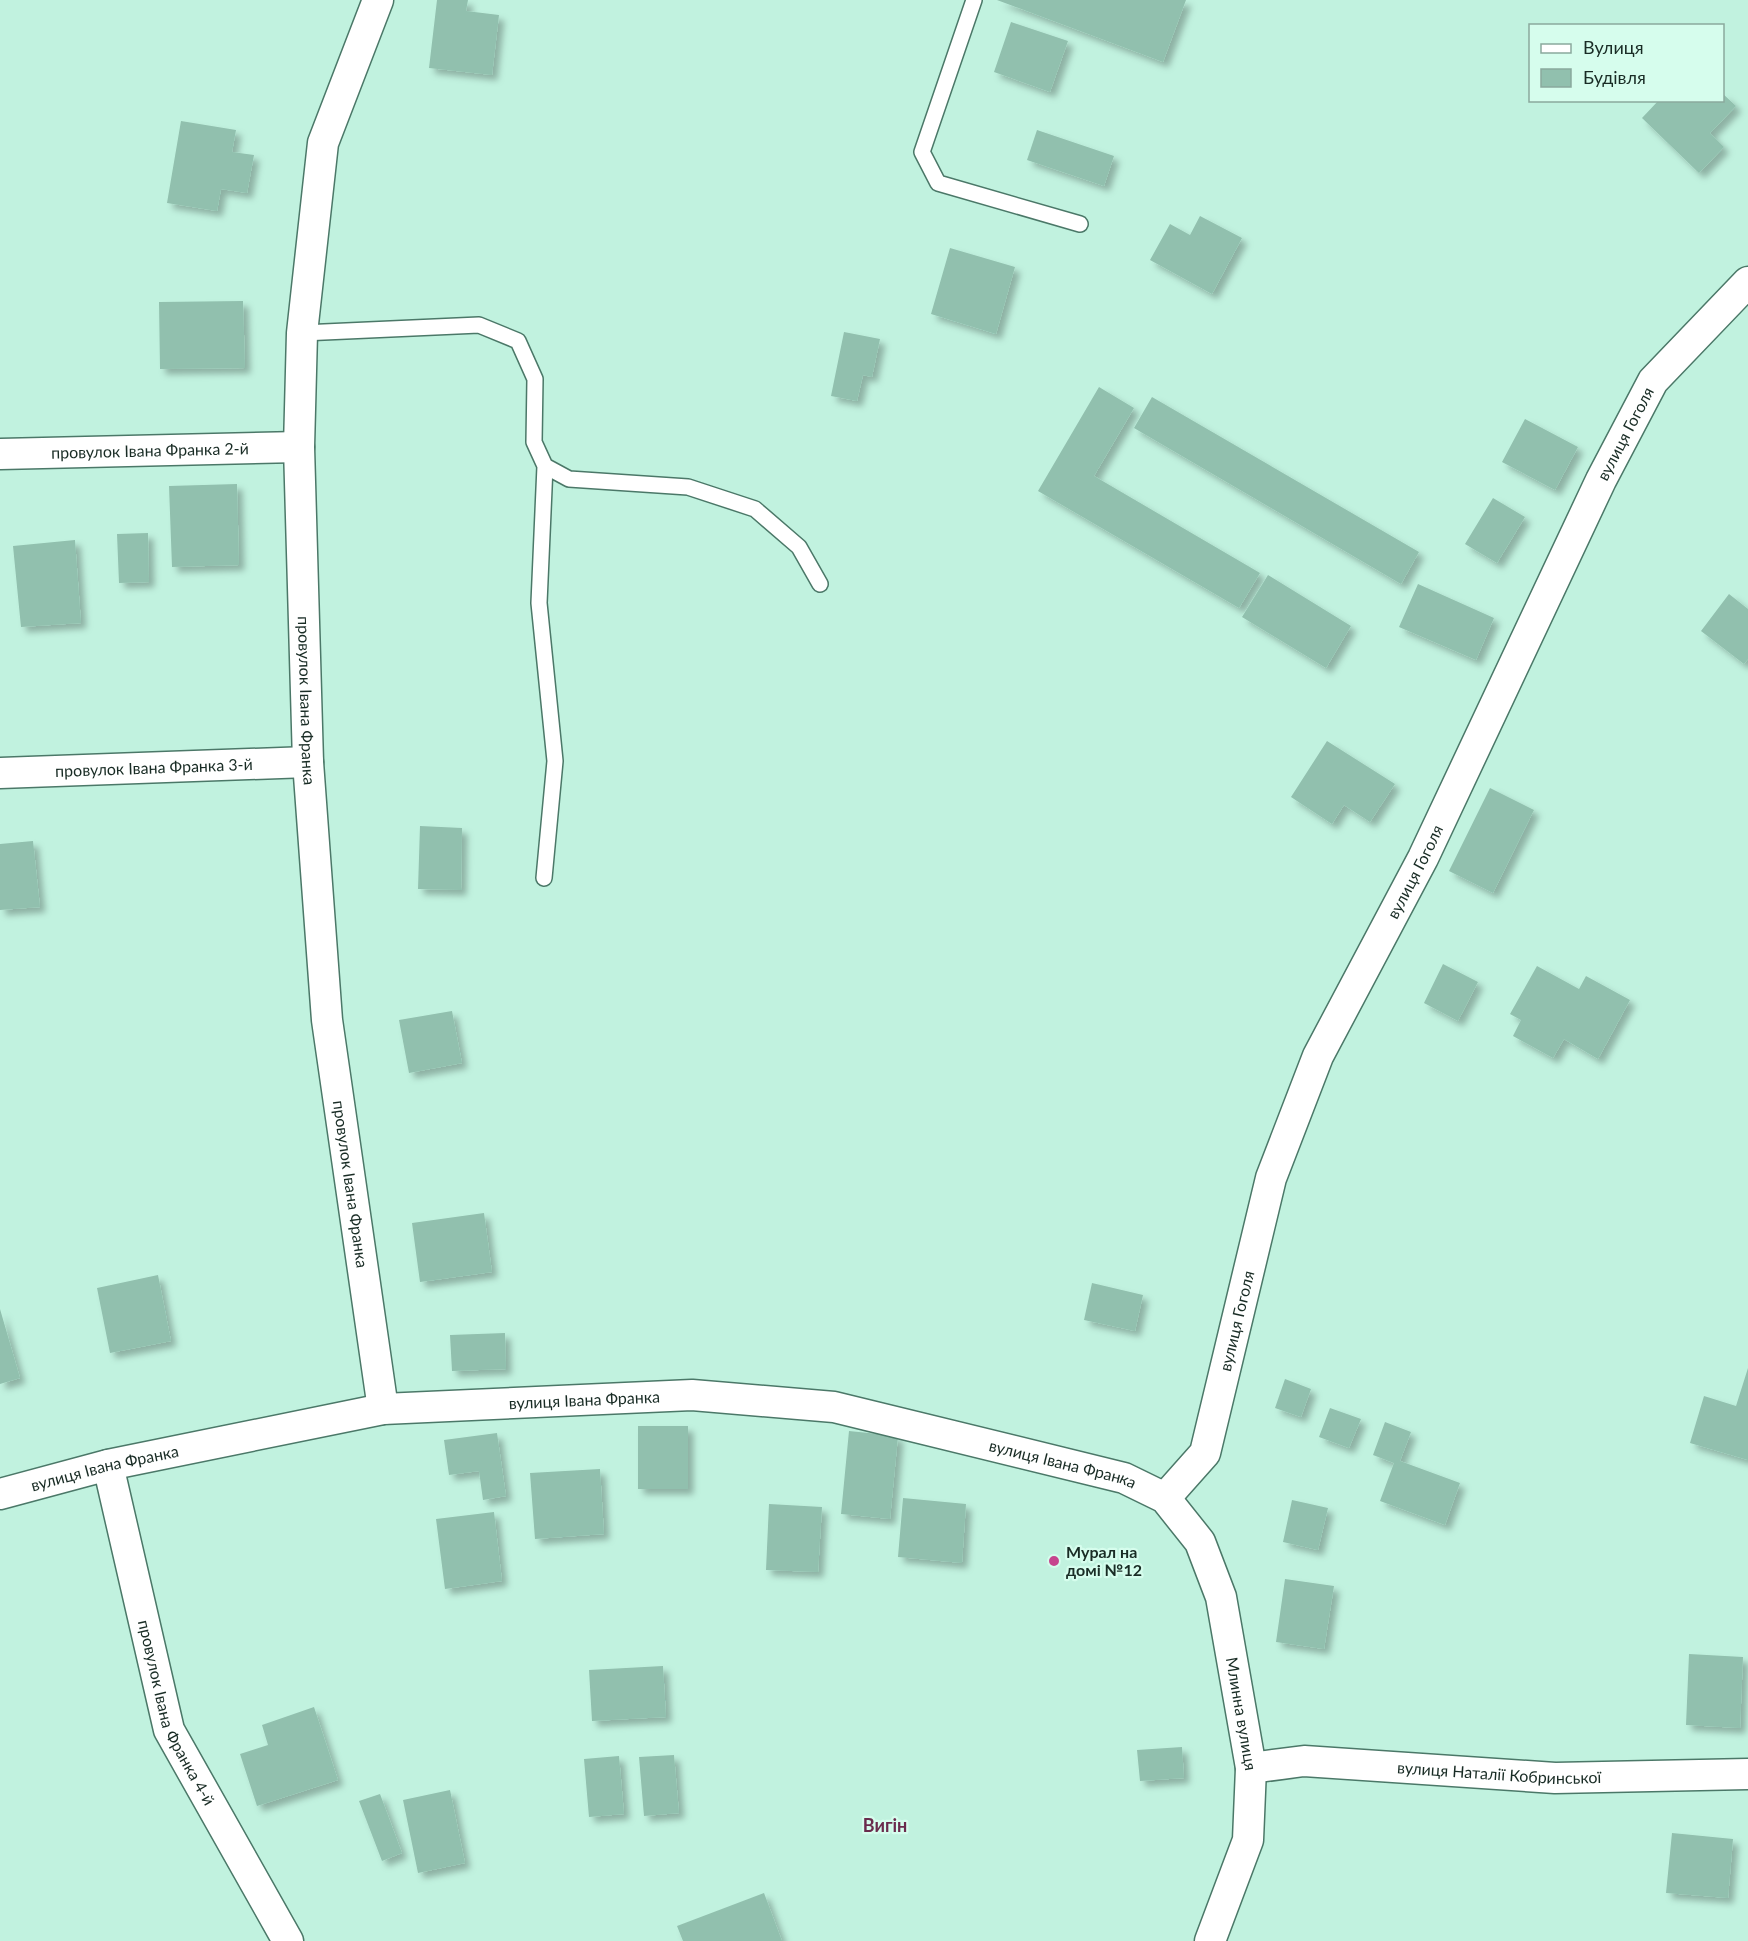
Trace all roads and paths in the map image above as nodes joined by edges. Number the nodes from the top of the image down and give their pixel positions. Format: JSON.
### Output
{"nodes":[{"id":1,"x":378,"y":0,"type":"edge"},
{"id":2,"x":974,"y":0,"type":"edge"},
{"id":3,"x":1080,"y":224,"type":"dead end"},
{"id":4,"x":1748,"y":282,"type":"edge"},
{"id":5,"x":302,"y":333,"type":"junction"},
{"id":6,"x":299,"y":447,"type":"junction"},
{"id":7,"x":0,"y":454,"type":"edge"},
{"id":8,"x":544,"y":466,"type":"junction"},
{"id":9,"x":819,"y":584,"type":"dead end"},
{"id":10,"x":308,"y":762,"type":"junction"},
{"id":11,"x":0,"y":772,"type":"edge"},
{"id":12,"x":544,"y":878,"type":"dead end"},
{"id":13,"x":383,"y":1409,"type":"junction"},
{"id":14,"x":108,"y":1465,"type":"junction"},
{"id":15,"x":0,"y":1494,"type":"edge"},
{"id":16,"x":1165,"y":1498,"type":"junction"},
{"id":17,"x":1251,"y":1768,"type":"junction"},
{"id":18,"x":1748,"y":1774,"type":"edge"},
{"id":19,"x":288,"y":1941,"type":"edge"},
{"id":20,"x":1210,"y":1941,"type":"edge"}],
"edges":[{"from":1,"to":5,"type":"street","name":"провулок Івана Франка"},
{"from":2,"to":3,"type":"lane"},
{"from":4,"to":16,"type":"street","name":"вулиця Гоголя"},
{"from":5,"to":6,"type":"street","name":"провулок Івана Франка"},
{"from":5,"to":8,"type":"lane"},
{"from":6,"to":7,"type":"street","name":"провулок Івана Франка 2-й"},
{"from":6,"to":10,"type":"street","name":"провулок Івана Франка"},
{"from":8,"to":9,"type":"lane"},
{"from":8,"to":12,"type":"lane"},
{"from":10,"to":11,"type":"street","name":"провулок Івана Франка 3-й"},
{"from":10,"to":13,"type":"street","name":"провулок Івана Франка"},
{"from":13,"to":14,"type":"street","name":"вулиця Івана Франка"},
{"from":13,"to":16,"type":"street","name":"вулиця Івана Франка"},
{"from":14,"to":15,"type":"street","name":"вулиця Івана Франка"},
{"from":14,"to":19,"type":"street","name":"провулок Івана Франка 4-й"},
{"from":16,"to":17,"type":"street","name":"Млинна вулиця"},
{"from":17,"to":18,"type":"street","name":"вулиця Наталії Кобринської"},
{"from":17,"to":20,"type":"street","name":"Млинна вулиця"}]}
